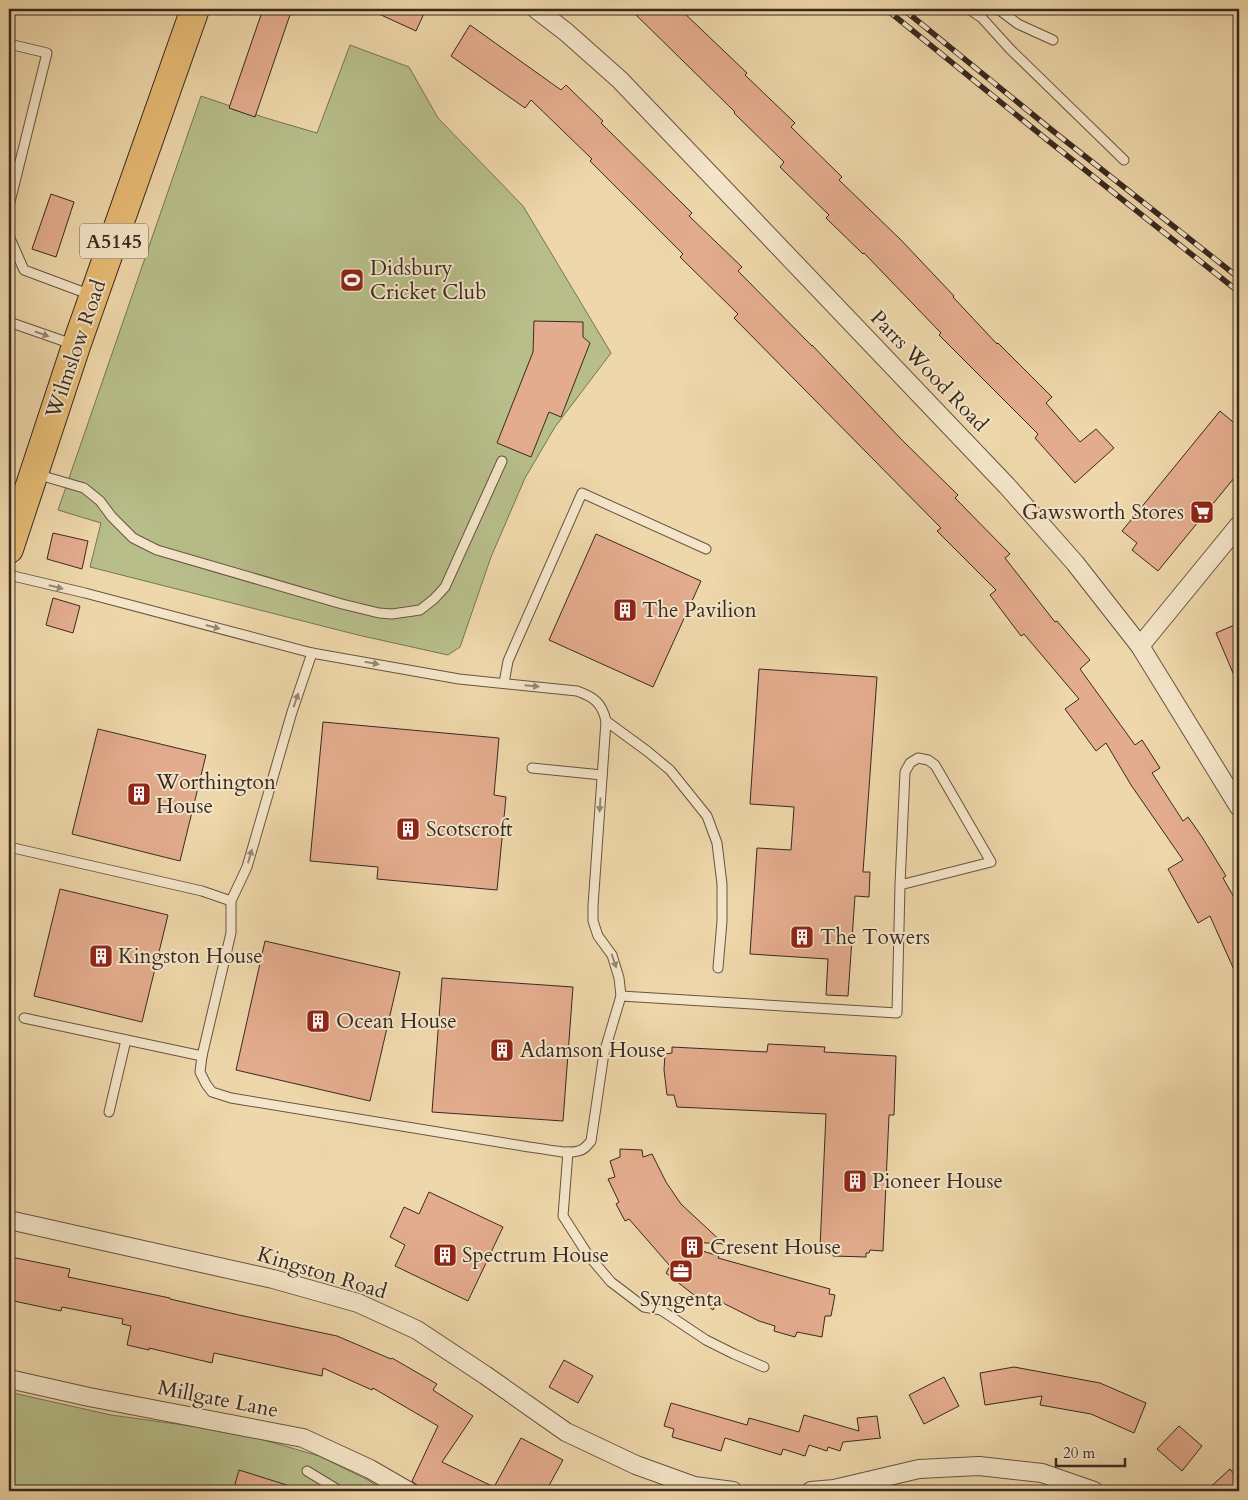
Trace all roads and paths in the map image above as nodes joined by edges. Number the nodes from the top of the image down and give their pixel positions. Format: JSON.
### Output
{"nodes":[{"id":1,"x":195,"y":9,"type":"edge"},
{"id":2,"x":536,"y":9,"type":"edge"},
{"id":3,"x":969,"y":9,"type":"edge"},
{"id":4,"x":998,"y":9,"type":"edge"},
{"id":5,"x":1053,"y":40,"type":"dead end"},
{"id":6,"x":9,"y":44,"type":"edge"},
{"id":7,"x":1124,"y":160,"type":"dead end"},
{"id":8,"x":9,"y":206,"type":"edge"},
{"id":9,"x":9,"y":236,"type":"edge"},
{"id":10,"x":94,"y":296,"type":"junction"},
{"id":11,"x":9,"y":322,"type":"edge"},
{"id":12,"x":76,"y":346,"type":"junction"},
{"id":13,"x":502,"y":461,"type":"dead end"},
{"id":14,"x":33,"y":473,"type":"junction"},
{"id":15,"x":1239,"y":524,"type":"edge"},
{"id":16,"x":10,"y":542,"type":"edge"},
{"id":17,"x":706,"y":549,"type":"dead end"},
{"id":18,"x":9,"y":575,"type":"edge"},
{"id":19,"x":1140,"y":646,"type":"junction"},
{"id":20,"x":312,"y":653,"type":"junction"},
{"id":21,"x":504,"y":683,"type":"junction"},
{"id":22,"x":606,"y":721,"type":"junction"},
{"id":23,"x":532,"y":768,"type":"dead end"},
{"id":24,"x":602,"y":775,"type":"junction"},
{"id":25,"x":1239,"y":807,"type":"edge"},
{"id":26,"x":9,"y":847,"type":"edge"},
{"id":27,"x":900,"y":885,"type":"junction"},
{"id":28,"x":231,"y":900,"type":"junction"},
{"id":29,"x":718,"y":968,"type":"dead end"},
{"id":30,"x":621,"y":996,"type":"junction"},
{"id":31,"x":24,"y":1018,"type":"dead end"},
{"id":32,"x":126,"y":1040,"type":"junction"},
{"id":33,"x":202,"y":1056,"type":"junction"},
{"id":34,"x":109,"y":1112,"type":"dead end"},
{"id":35,"x":568,"y":1152,"type":"junction"},
{"id":36,"x":9,"y":1220,"type":"edge"},
{"id":37,"x":764,"y":1367,"type":"dead end"},
{"id":38,"x":9,"y":1380,"type":"edge"},
{"id":39,"x":308,"y":1470,"type":"dead end"},
{"id":40,"x":693,"y":1488,"type":"edge"},
{"id":41,"x":340,"y":1491,"type":"edge"},
{"id":42,"x":408,"y":1491,"type":"edge"},
{"id":43,"x":733,"y":1491,"type":"edge"},
{"id":44,"x":811,"y":1491,"type":"edge"},
{"id":45,"x":1094,"y":1491,"type":"edge"}],
"edges":[{"from":1,"to":10,"type":"main road","name":"Wilmslow Road","number":"A5145"},
{"from":2,"to":19,"type":"street","name":"Parrs Wood Road"},
{"from":3,"to":7,"type":"lane"},
{"from":4,"to":5,"type":"lane"},
{"from":6,"to":8,"type":"lane"},
{"from":9,"to":10,"type":"lane"},
{"from":10,"to":12,"type":"main road","name":"Wilmslow Road","number":"A5145"},
{"from":11,"to":12,"type":"lane","one_way":true},
{"from":12,"to":14,"type":"main road","name":"Wilmslow Road","number":"A5145"},
{"from":13,"to":14,"type":"lane"},
{"from":14,"to":16,"type":"main road","name":"Wilmslow Road","number":"A5145"},
{"from":15,"to":19,"type":"street"},
{"from":17,"to":21,"type":"lane"},
{"from":18,"to":20,"type":"lane","one_way":true},
{"from":19,"to":25,"type":"street","name":"Parrs Wood Road"},
{"from":20,"to":21,"type":"lane","one_way":true},
{"from":28,"to":20,"type":"lane","one_way":true},
{"from":21,"to":22,"type":"lane","one_way":true},
{"from":22,"to":24,"type":"lane"},
{"from":22,"to":29,"type":"lane"},
{"from":23,"to":24,"type":"lane"},
{"from":24,"to":30,"type":"lane","one_way":true},
{"from":26,"to":28,"type":"lane"},
{"from":27,"to":27,"type":"lane"},
{"from":27,"to":30,"type":"lane"},
{"from":28,"to":33,"type":"lane"},
{"from":30,"to":35,"type":"lane"},
{"from":31,"to":32,"type":"lane"},
{"from":32,"to":33,"type":"lane"},
{"from":32,"to":34,"type":"lane"},
{"from":33,"to":35,"type":"lane"},
{"from":35,"to":37,"type":"lane"},
{"from":36,"to":40,"type":"street","name":"Kingston Road"},
{"from":38,"to":42,"type":"street","name":"Millgate Lane"},
{"from":39,"to":41,"type":"lane"},
{"from":40,"to":43,"type":"street","name":"Kingston Road"},
{"from":44,"to":45,"type":"street"}]}
